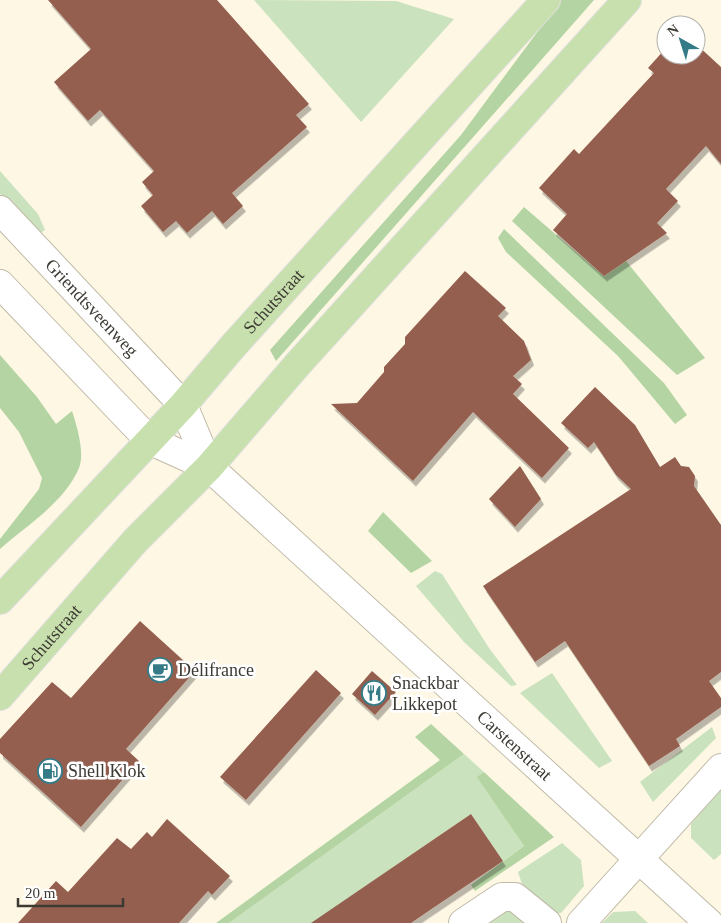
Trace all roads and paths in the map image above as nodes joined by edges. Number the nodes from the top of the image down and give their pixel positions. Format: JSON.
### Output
{"nodes":[{"id":1,"x":546,"y":0,"type":"edge"},
{"id":2,"x":627,"y":0,"type":"edge"},
{"id":3,"x":0,"y":210,"type":"edge"},
{"id":4,"x":0,"y":284,"type":"edge"},
{"id":5,"x":183,"y":405,"type":"junction"},
{"id":6,"x":149,"y":440,"type":"junction"},
{"id":7,"x":209,"y":466,"type":"junction"},
{"id":8,"x":0,"y":600,"type":"edge"},
{"id":9,"x":0,"y":696,"type":"edge"},
{"id":10,"x":721,"y":768,"type":"edge"},
{"id":11,"x":638,"y":859,"type":"junction"},
{"id":12,"x":463,"y":923,"type":"edge"},
{"id":13,"x":547,"y":923,"type":"edge"},
{"id":14,"x":581,"y":923,"type":"edge"},
{"id":15,"x":709,"y":923,"type":"edge"}],
"edges":[{"from":1,"to":5,"type":"main road","name":"Schutstraat"},
{"from":2,"to":7,"type":"main road"},
{"from":3,"to":5,"type":"street","name":"Griendtsveenweg"},
{"from":4,"to":6,"type":"street"},
{"from":5,"to":6,"type":"main road","name":"Schutstraat"},
{"from":5,"to":7,"type":"street"},
{"from":6,"to":7,"type":"street"},
{"from":6,"to":8,"type":"main road","name":"Schutstraat"},
{"from":7,"to":9,"type":"main road","name":"Schutstraat"},
{"from":7,"to":11,"type":"street","name":"Carstenstraat"},
{"from":10,"to":11,"type":"street"},
{"from":11,"to":14,"type":"street"},
{"from":11,"to":15,"type":"street","name":"Carstenstraat"},
{"from":12,"to":13,"type":"street"}]}
